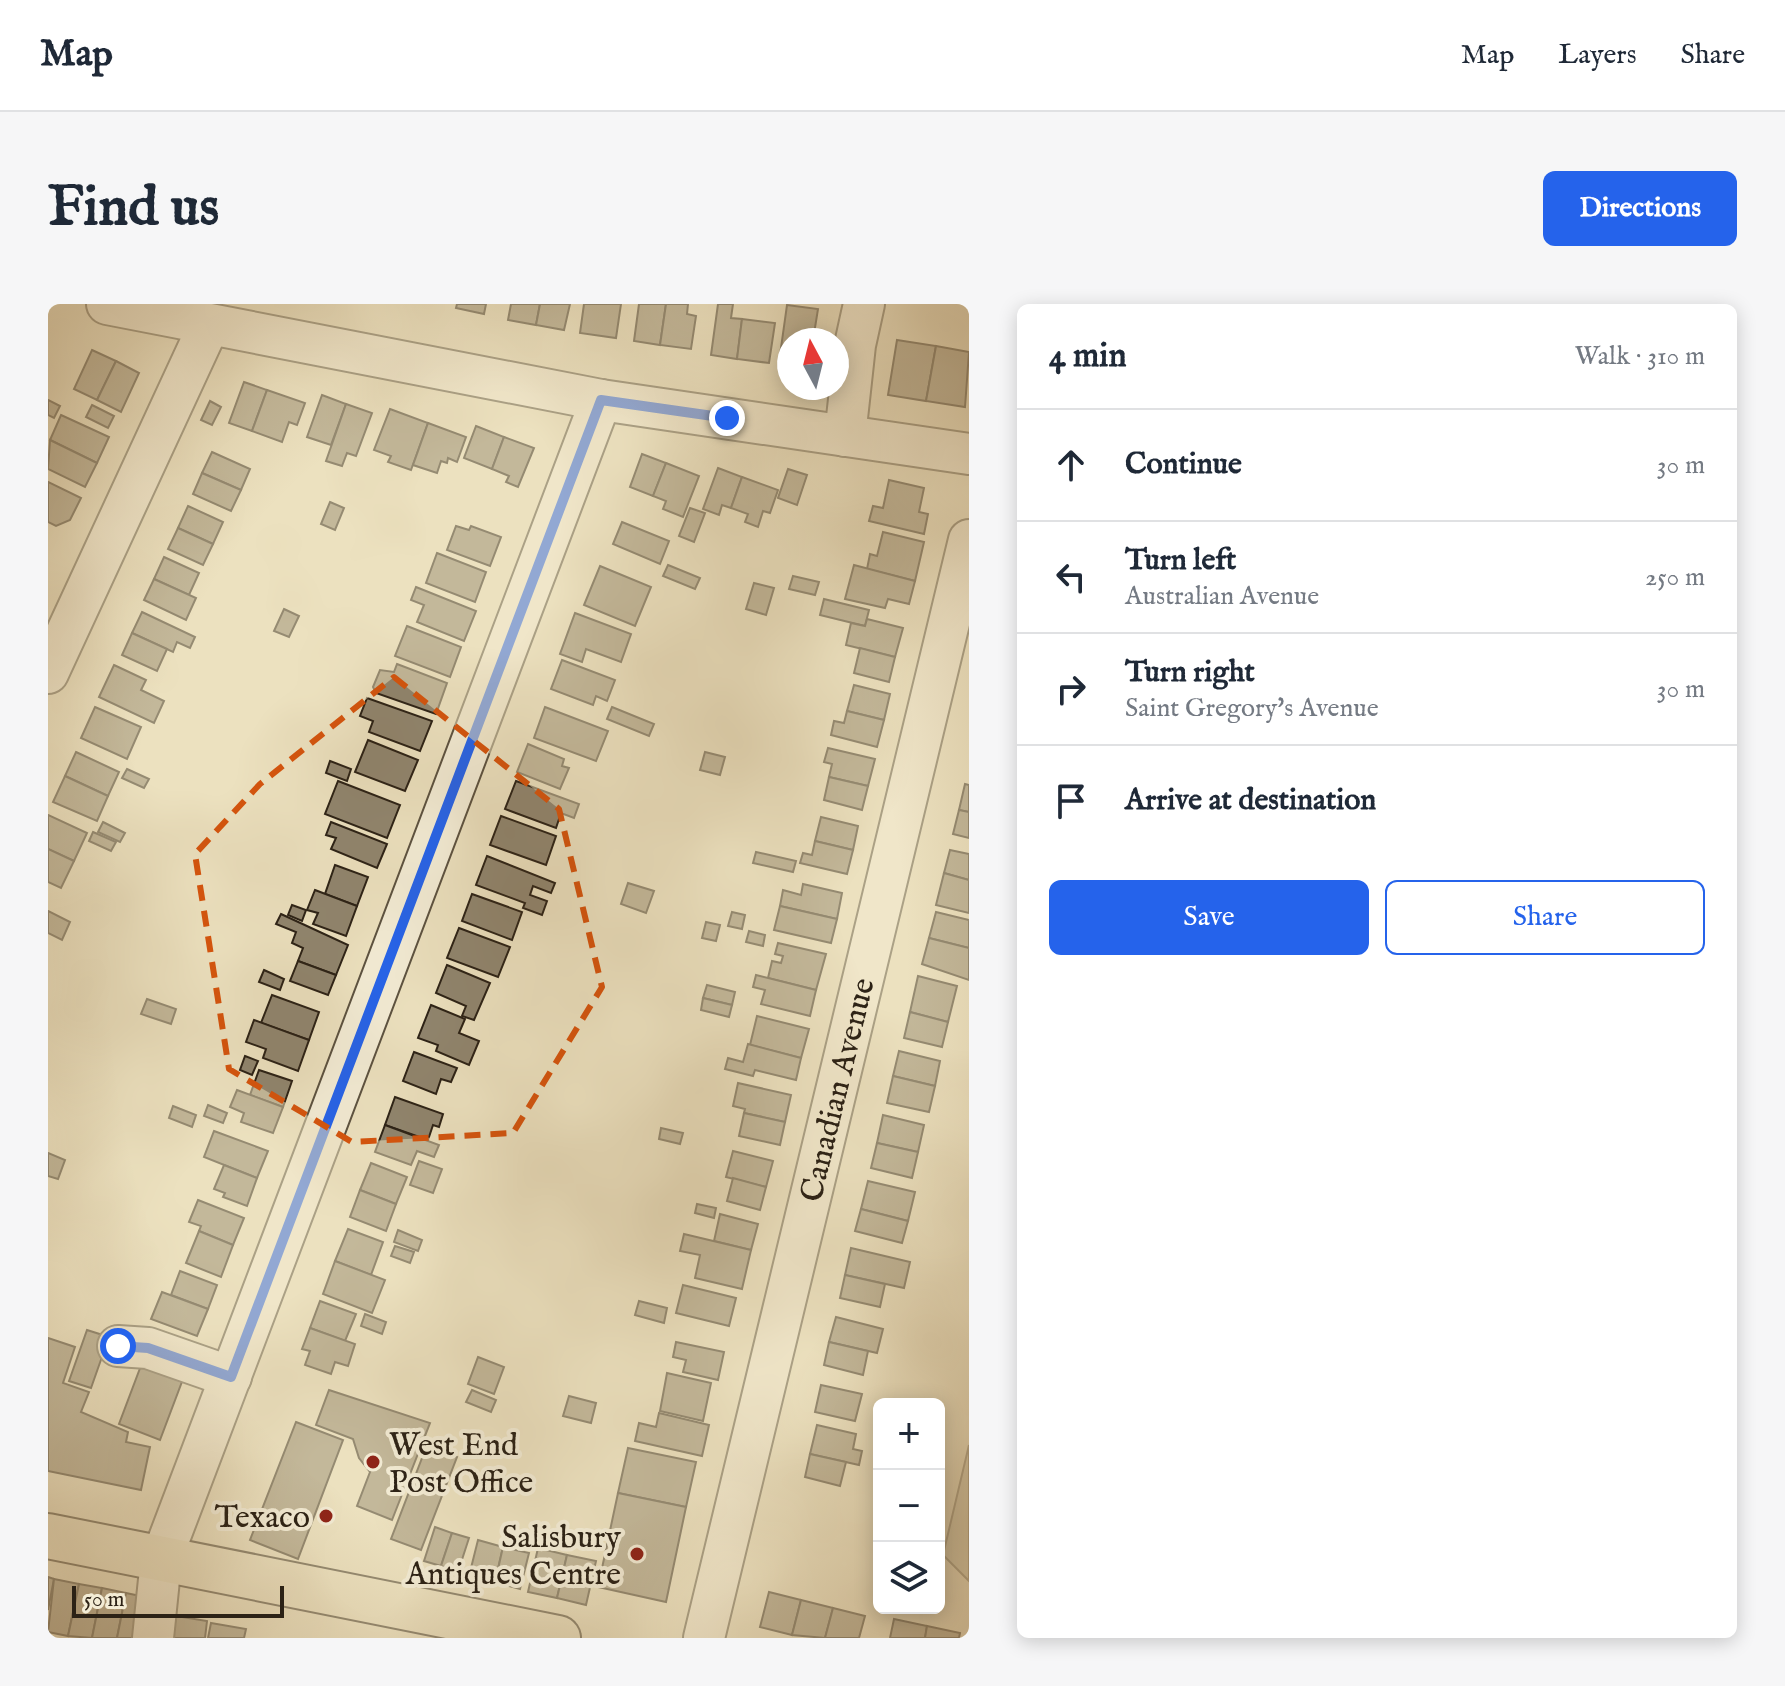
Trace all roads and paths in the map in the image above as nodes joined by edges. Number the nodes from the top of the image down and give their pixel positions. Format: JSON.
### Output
{"nodes":[{"id":1,"x":107,"y":304,"type":"edge"},
{"id":2,"x":864,"y":304,"type":"edge"},
{"id":3,"x":209,"y":325,"type":"junction"},
{"id":4,"x":601,"y":400,"type":"junction"},
{"id":5,"x":845,"y":436,"type":"junction"},
{"id":6,"x":969,"y":454,"type":"edge"},
{"id":7,"x":969,"y":540,"type":"edge"},
{"id":8,"x":48,"y":673,"type":"edge"},
{"id":9,"x":118,"y":1346,"type":"dead end"},
{"id":10,"x":231,"y":1377,"type":"junction"},
{"id":11,"x":48,"y":1536,"type":"edge"},
{"id":12,"x":161,"y":1560,"type":"junction"},
{"id":13,"x":153,"y":1638,"type":"edge"},
{"id":14,"x":558,"y":1638,"type":"edge"},
{"id":15,"x":704,"y":1638,"type":"edge"}],
"edges":[{"from":1,"to":3,"type":"street"},
{"from":2,"to":5,"type":"street"},
{"from":3,"to":4,"type":"street"},
{"from":3,"to":8,"type":"street"},
{"from":4,"to":5,"type":"street"},
{"from":4,"to":10,"type":"street"},
{"from":5,"to":6,"type":"street"},
{"from":7,"to":15,"type":"street","name":"Canadian Avenue"},
{"from":9,"to":10,"type":"street"},
{"from":10,"to":12,"type":"street"},
{"from":11,"to":12,"type":"highway"},
{"from":12,"to":13,"type":"street"},
{"from":12,"to":14,"type":"highway"}]}
